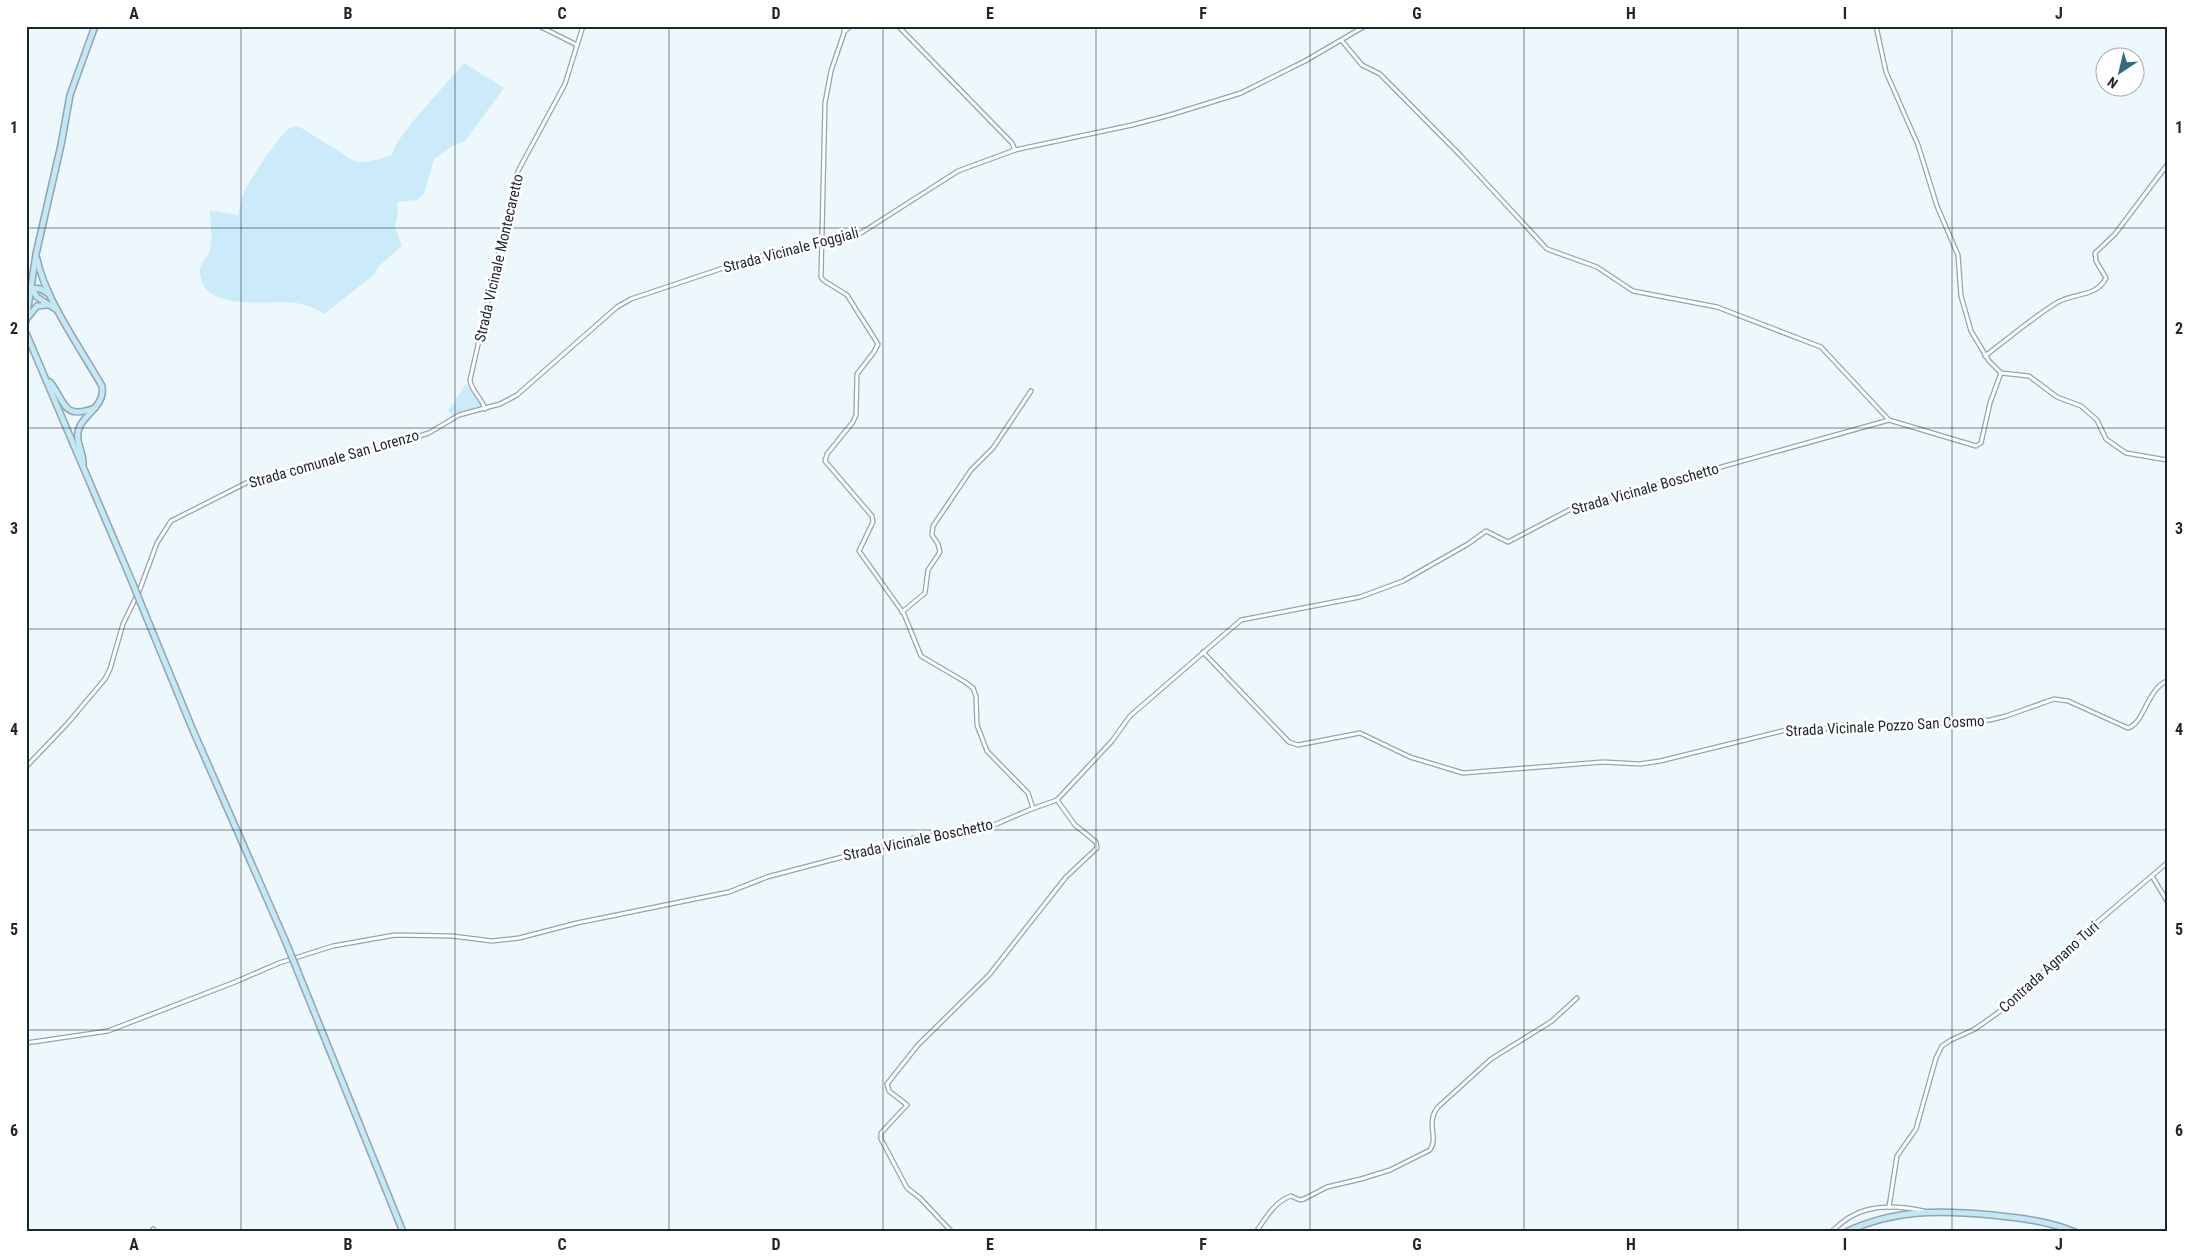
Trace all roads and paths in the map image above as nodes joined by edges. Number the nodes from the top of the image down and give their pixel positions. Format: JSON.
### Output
{"nodes":[{"id":1,"x":95,"y":26,"type":"edge"},
{"id":2,"x":539,"y":26,"type":"edge"},
{"id":3,"x":584,"y":26,"type":"edge"},
{"id":4,"x":844,"y":26,"type":"edge"},
{"id":5,"x":851,"y":26,"type":"edge"},
{"id":6,"x":898,"y":26,"type":"edge"},
{"id":7,"x":1365,"y":26,"type":"edge"},
{"id":8,"x":1876,"y":26,"type":"edge"},
{"id":9,"x":844,"y":32,"type":"junction"},
{"id":10,"x":1342,"y":41,"type":"junction"},
{"id":11,"x":578,"y":45,"type":"junction"},
{"id":12,"x":1015,"y":150,"type":"junction"},
{"id":13,"x":2167,"y":165,"type":"edge"},
{"id":14,"x":821,"y":244,"type":"junction"},
{"id":15,"x":36,"y":254,"type":"junction"},
{"id":16,"x":31,"y":288,"type":"junction"},
{"id":17,"x":49,"y":295,"type":"junction"},
{"id":18,"x":50,"y":306,"type":"junction"},
{"id":19,"x":59,"y":311,"type":"junction"},
{"id":20,"x":26,"y":320,"type":"edge"},
{"id":21,"x":26,"y":333,"type":"edge"},
{"id":22,"x":1985,"y":356,"type":"junction"},
{"id":23,"x":2001,"y":373,"type":"junction"},
{"id":24,"x":45,"y":377,"type":"junction"},
{"id":25,"x":1031,"y":391,"type":"dead end"},
{"id":26,"x":96,"y":408,"type":"junction"},
{"id":27,"x":485,"y":409,"type":"junction"},
{"id":28,"x":1889,"y":420,"type":"junction"},
{"id":29,"x":2167,"y":460,"type":"edge"},
{"id":30,"x":83,"y":468,"type":"junction"},
{"id":31,"x":902,"y":612,"type":"junction"},
{"id":32,"x":1203,"y":652,"type":"junction"},
{"id":33,"x":2167,"y":681,"type":"edge"},
{"id":34,"x":26,"y":767,"type":"edge"},
{"id":35,"x":1057,"y":800,"type":"junction"},
{"id":36,"x":1033,"y":808,"type":"junction"},
{"id":37,"x":2167,"y":863,"type":"edge"},
{"id":38,"x":2152,"y":876,"type":"junction"},
{"id":39,"x":2167,"y":901,"type":"edge"},
{"id":40,"x":1577,"y":998,"type":"dead end"},
{"id":41,"x":26,"y":1043,"type":"edge"},
{"id":42,"x":1889,"y":1207,"type":"junction"},
{"id":43,"x":1925,"y":1211,"type":"junction"},
{"id":44,"x":403,"y":1232,"type":"edge"},
{"id":45,"x":952,"y":1232,"type":"edge"},
{"id":46,"x":1256,"y":1232,"type":"edge"},
{"id":47,"x":1831,"y":1232,"type":"edge"},
{"id":48,"x":1846,"y":1232,"type":"edge"},
{"id":49,"x":2075,"y":1232,"type":"edge"}],
"edges":[{"from":1,"to":15,"type":"main road"},
{"from":2,"to":11,"type":"street"},
{"from":3,"to":11,"type":"street","name":"Strada Vicinale Montecaretto"},
{"from":4,"to":9,"type":"street"},
{"from":5,"to":9,"type":"street"},
{"from":6,"to":12,"type":"street"},
{"from":7,"to":10,"type":"street","name":"Strada Vicinale Foggiali"},
{"from":8,"to":22,"type":"street"},
{"from":9,"to":14,"type":"street"},
{"from":10,"to":12,"type":"street","name":"Strada Vicinale Foggiali"},
{"from":10,"to":28,"type":"street"},
{"from":11,"to":27,"type":"street","name":"Strada Vicinale Montecaretto"},
{"from":12,"to":14,"type":"street","name":"Strada Vicinale Foggiali"},
{"from":13,"to":22,"type":"street"},
{"from":14,"to":27,"type":"street","name":"Strada Vicinale Foggiali"},
{"from":14,"to":31,"type":"street"},
{"from":15,"to":16,"type":"main road"},
{"from":15,"to":17,"type":"main road"},
{"from":16,"to":17,"type":"main road"},
{"from":16,"to":18,"type":"main road"},
{"from":16,"to":20,"type":"main road"},
{"from":17,"to":19,"type":"main road"},
{"from":18,"to":19,"type":"main road"},
{"from":18,"to":20,"type":"main road"},
{"from":19,"to":26,"type":"main road"},
{"from":21,"to":24,"type":"main road"},
{"from":22,"to":23,"type":"street"},
{"from":23,"to":28,"type":"street"},
{"from":23,"to":29,"type":"street"},
{"from":24,"to":26,"type":"main road"},
{"from":24,"to":30,"type":"main road"},
{"from":25,"to":31,"type":"street"},
{"from":26,"to":30,"type":"main road"},
{"from":27,"to":34,"type":"street","name":"Strada comunale San Lorenzo"},
{"from":28,"to":32,"type":"street","name":"Strada Vicinale Boschetto"},
{"from":30,"to":44,"type":"main road","bridge":true},
{"from":31,"to":36,"type":"street"},
{"from":32,"to":33,"type":"street","name":"Strada Vicinale Pozzo San Cosmo"},
{"from":32,"to":35,"type":"street","name":"Strada Vicinale Boschetto"},
{"from":35,"to":36,"type":"street","name":"Strada Vicinale Boschetto"},
{"from":35,"to":45,"type":"street"},
{"from":36,"to":41,"type":"street","name":"Strada Vicinale Boschetto"},
{"from":37,"to":38,"type":"street","name":"Contrada Agnano Turi"},
{"from":38,"to":39,"type":"street"},
{"from":38,"to":42,"type":"street","name":"Contrada Agnano Turi"},
{"from":40,"to":46,"type":"street"},
{"from":42,"to":43,"type":"street"},
{"from":42,"to":47,"type":"street"},
{"from":43,"to":48,"type":"main road"},
{"from":43,"to":49,"type":"main road"}]}
